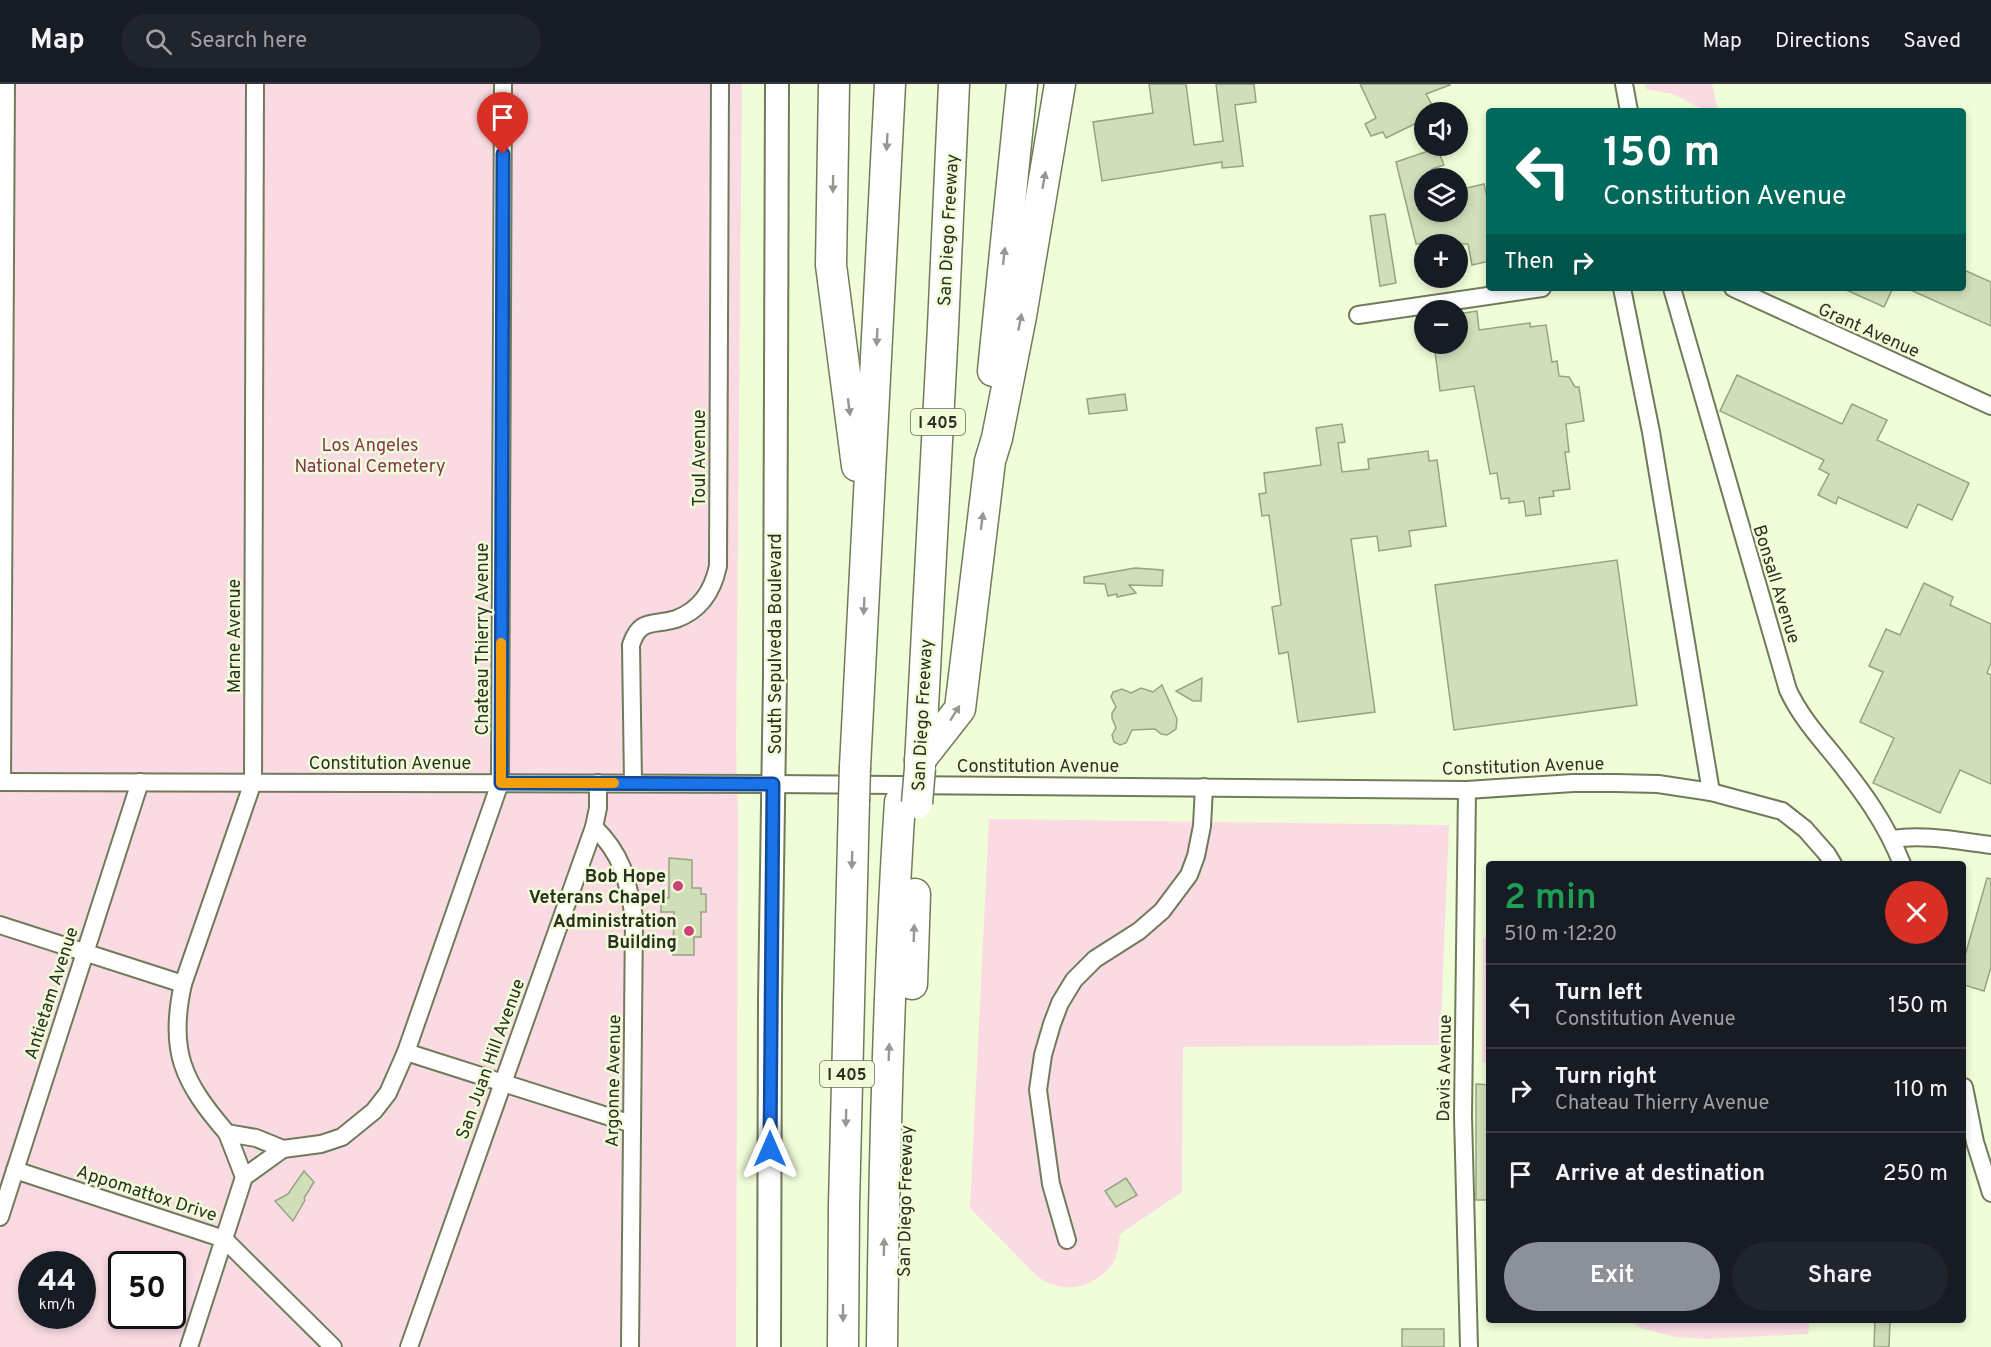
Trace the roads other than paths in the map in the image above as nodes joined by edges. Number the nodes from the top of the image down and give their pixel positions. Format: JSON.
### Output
{"nodes":[{"id":1,"x":6,"y":84,"type":"edge"},
{"id":2,"x":255,"y":84,"type":"edge"},
{"id":3,"x":503,"y":84,"type":"edge"},
{"id":4,"x":720,"y":84,"type":"edge"},
{"id":5,"x":777,"y":84,"type":"edge"},
{"id":6,"x":834,"y":84,"type":"edge"},
{"id":7,"x":890,"y":84,"type":"edge"},
{"id":8,"x":935,"y":84,"type":"edge"},
{"id":9,"x":954,"y":84,"type":"edge"},
{"id":10,"x":1022,"y":84,"type":"edge"},
{"id":11,"x":1060,"y":84,"type":"edge"},
{"id":12,"x":1624,"y":84,"type":"edge"},
{"id":13,"x":1628,"y":108,"type":"edge"},
{"id":14,"x":1522,"y":291,"type":"edge"},
{"id":15,"x":1623,"y":291,"type":"edge"},
{"id":16,"x":1673,"y":291,"type":"edge"},
{"id":17,"x":1739,"y":291,"type":"edge"},
{"id":18,"x":1358,"y":315,"type":"dead end"},
{"id":19,"x":1991,"y":406,"type":"edge"},
{"id":20,"x":990,"y":461,"type":"junction"},
{"id":21,"x":867,"y":548,"type":"junction"},
{"id":22,"x":914,"y":765,"type":"junction"},
{"id":23,"x":1,"y":782,"type":"edge"},
{"id":24,"x":140,"y":782,"type":"junction"},
{"id":25,"x":253,"y":782,"type":"junction"},
{"id":26,"x":501,"y":783,"type":"junction"},
{"id":27,"x":598,"y":783,"type":"junction"},
{"id":28,"x":633,"y":783,"type":"junction"},
{"id":29,"x":773,"y":784,"type":"junction"},
{"id":30,"x":1204,"y":787,"type":"junction"},
{"id":31,"x":1467,"y":790,"type":"junction"},
{"id":32,"x":1711,"y":792,"type":"junction"},
{"id":33,"x":909,"y":803,"type":"junction"},
{"id":34,"x":594,"y":826,"type":"junction"},
{"id":35,"x":1892,"y":839,"type":"junction"},
{"id":36,"x":1991,"y":845,"type":"edge"},
{"id":37,"x":1831,"y":861,"type":"edge"},
{"id":38,"x":1901,"y":861,"type":"edge"},
{"id":39,"x":0,"y":925,"type":"edge"},
{"id":40,"x":85,"y":952,"type":"junction"},
{"id":41,"x":183,"y":984,"type":"junction"},
{"id":42,"x":406,"y":1052,"type":"junction"},
{"id":43,"x":501,"y":1084,"type":"junction"},
{"id":44,"x":1966,"y":1097,"type":"edge"},
{"id":45,"x":632,"y":1124,"type":"junction"},
{"id":46,"x":1966,"y":1129,"type":"edge"},
{"id":47,"x":227,"y":1132,"type":"junction"},
{"id":48,"x":1975,"y":1142,"type":"junction"},
{"id":49,"x":283,"y":1149,"type":"junction"},
{"id":50,"x":15,"y":1170,"type":"junction"},
{"id":51,"x":244,"y":1177,"type":"junction"},
{"id":52,"x":1991,"y":1193,"type":"edge"},
{"id":53,"x":0,"y":1217,"type":"edge"},
{"id":54,"x":224,"y":1239,"type":"junction"},
{"id":55,"x":1067,"y":1240,"type":"dead end"},
{"id":56,"x":189,"y":1347,"type":"edge"},
{"id":57,"x":333,"y":1347,"type":"edge"},
{"id":58,"x":409,"y":1347,"type":"edge"},
{"id":59,"x":630,"y":1347,"type":"edge"},
{"id":60,"x":770,"y":1347,"type":"edge"},
{"id":61,"x":843,"y":1347,"type":"edge"},
{"id":62,"x":882,"y":1347,"type":"edge"},
{"id":63,"x":902,"y":1347,"type":"edge"},
{"id":64,"x":1469,"y":1347,"type":"edge"}],
"edges":[{"from":1,"to":23,"type":"street"},
{"from":2,"to":25,"type":"street","name":"Marne Avenue"},
{"from":3,"to":26,"type":"street","name":"Chateau Thierry Avenue"},
{"from":4,"to":28,"type":"street","name":"Toul Avenue"},
{"from":5,"to":29,"type":"main road","name":"South Sepulveda Boulevard"},
{"from":6,"to":21,"type":"highway","one_way":true},
{"from":7,"to":21,"type":"highway","number":"I 405","one_way":true},
{"from":8,"to":22,"type":"highway"},
{"from":9,"to":22,"type":"highway","name":"San Diego Freeway","number":"I 405"},
{"from":20,"to":10,"type":"highway","one_way":true},
{"from":20,"to":11,"type":"highway","one_way":true},
{"from":12,"to":13,"type":"street"},
{"from":14,"to":18,"type":"street"},
{"from":15,"to":32,"type":"street"},
{"from":16,"to":35,"type":"street","name":"Bonsall Avenue"},
{"from":17,"to":19,"type":"street","name":"Grant Avenue"},
{"from":22,"to":20,"type":"highway","one_way":true},
{"from":21,"to":61,"type":"highway","number":"I 405","one_way":true,"bridge":true},
{"from":22,"to":33,"type":"highway","name":"San Diego Freeway","number":"I 405","bridge":true},
{"from":23,"to":24,"type":"street","name":"Constitution Avenue"},
{"from":24,"to":25,"type":"street","name":"Constitution Avenue"},
{"from":24,"to":40,"type":"street","name":"Antietam Avenue"},
{"from":25,"to":26,"type":"street","name":"Constitution Avenue"},
{"from":25,"to":41,"type":"street","name":"Marne Avenue"},
{"from":26,"to":27,"type":"street","name":"Constitution Avenue"},
{"from":26,"to":42,"type":"street","name":"Chateau Thierry Avenue"},
{"from":27,"to":28,"type":"street","name":"Constitution Avenue"},
{"from":27,"to":34,"type":"street","name":"San Juan Hill Avenue"},
{"from":28,"to":29,"type":"street","name":"Constitution Avenue"},
{"from":29,"to":30,"type":"street","name":"Constitution Avenue"},
{"from":29,"to":60,"type":"main road","name":"South Sepulveda Boulevard"},
{"from":30,"to":31,"type":"street","name":"Constitution Avenue"},
{"from":30,"to":55,"type":"street"},
{"from":31,"to":32,"type":"street","name":"Constitution Avenue"},
{"from":31,"to":64,"type":"street","name":"Davis Avenue"},
{"from":32,"to":37,"type":"street","name":"Constitution Avenue"},
{"from":62,"to":33,"type":"highway","one_way":true},
{"from":63,"to":33,"type":"highway","name":"San Diego Freeway","number":"I 405","one_way":true},
{"from":34,"to":43,"type":"street","name":"San Juan Hill Avenue"},
{"from":34,"to":45,"type":"street","name":"Argonne Avenue"},
{"from":35,"to":36,"type":"street"},
{"from":35,"to":38,"type":"street","name":"Bonsall Avenue"},
{"from":39,"to":40,"type":"street"},
{"from":40,"to":41,"type":"street"},
{"from":40,"to":50,"type":"street","name":"Antietam Avenue"},
{"from":41,"to":47,"type":"street","name":"Marne Avenue"},
{"from":42,"to":43,"type":"street"},
{"from":42,"to":49,"type":"street","name":"Chateau Thierry Avenue"},
{"from":43,"to":45,"type":"street"},
{"from":43,"to":58,"type":"street","name":"San Juan Hill Avenue"},
{"from":44,"to":48,"type":"street"},
{"from":45,"to":59,"type":"street","name":"Argonne Avenue"},
{"from":46,"to":48,"type":"street"},
{"from":47,"to":49,"type":"street","name":"Chateau Thierry Avenue"},
{"from":47,"to":51,"type":"street","name":"Marne Avenue"},
{"from":48,"to":52,"type":"street"},
{"from":49,"to":51,"type":"street"},
{"from":50,"to":53,"type":"street","name":"Antietam Avenue"},
{"from":50,"to":54,"type":"street","name":"Appomattox Drive"},
{"from":51,"to":54,"type":"street"},
{"from":54,"to":56,"type":"street"},
{"from":54,"to":57,"type":"street","name":"Appomattox Drive"}]}
